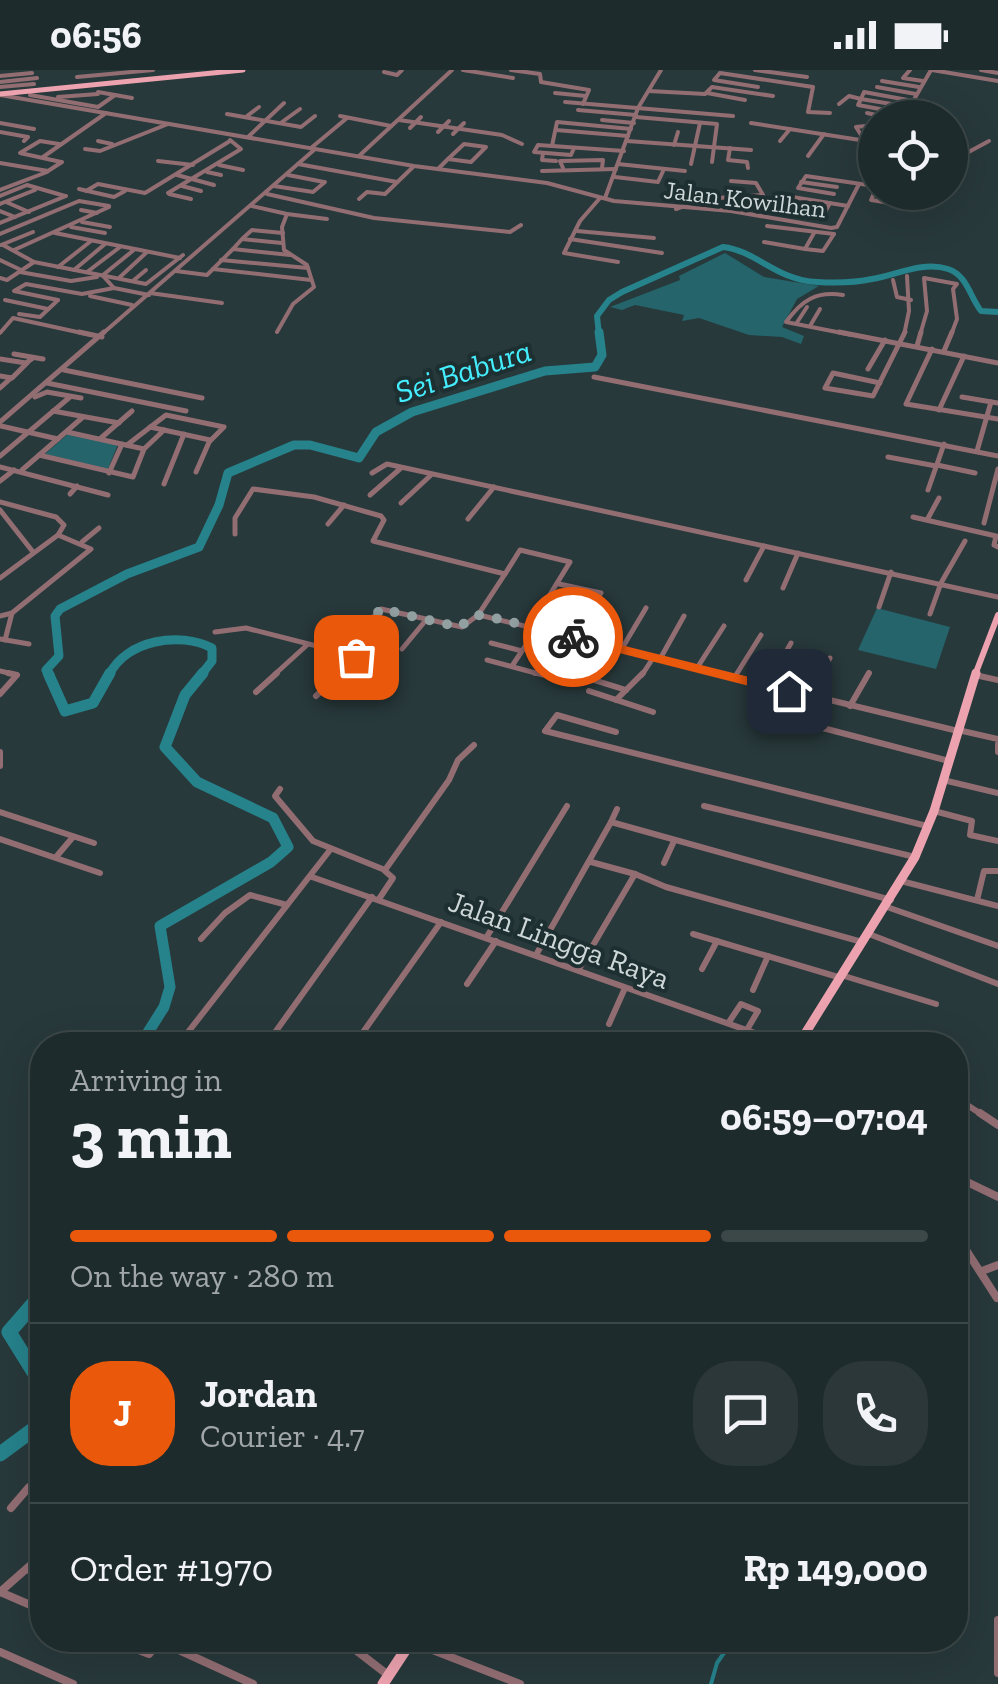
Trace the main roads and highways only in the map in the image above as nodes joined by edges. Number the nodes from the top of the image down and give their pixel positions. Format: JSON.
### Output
{"nodes":[{"id":1,"x":243,"y":70,"type":"edge"},
{"id":2,"x":0,"y":87,"type":"edge"},
{"id":3,"x":996,"y":621,"type":"edge"},
{"id":4,"x":807,"y":1032,"type":"edge"},
{"id":5,"x":405,"y":1652,"type":"edge"},
{"id":6,"x":386,"y":1680,"type":"edge"}],
"edges":[{"from":1,"to":2,"type":"main road"},
{"from":3,"to":4,"type":"main road"},
{"from":5,"to":6,"type":"main road"}]}
